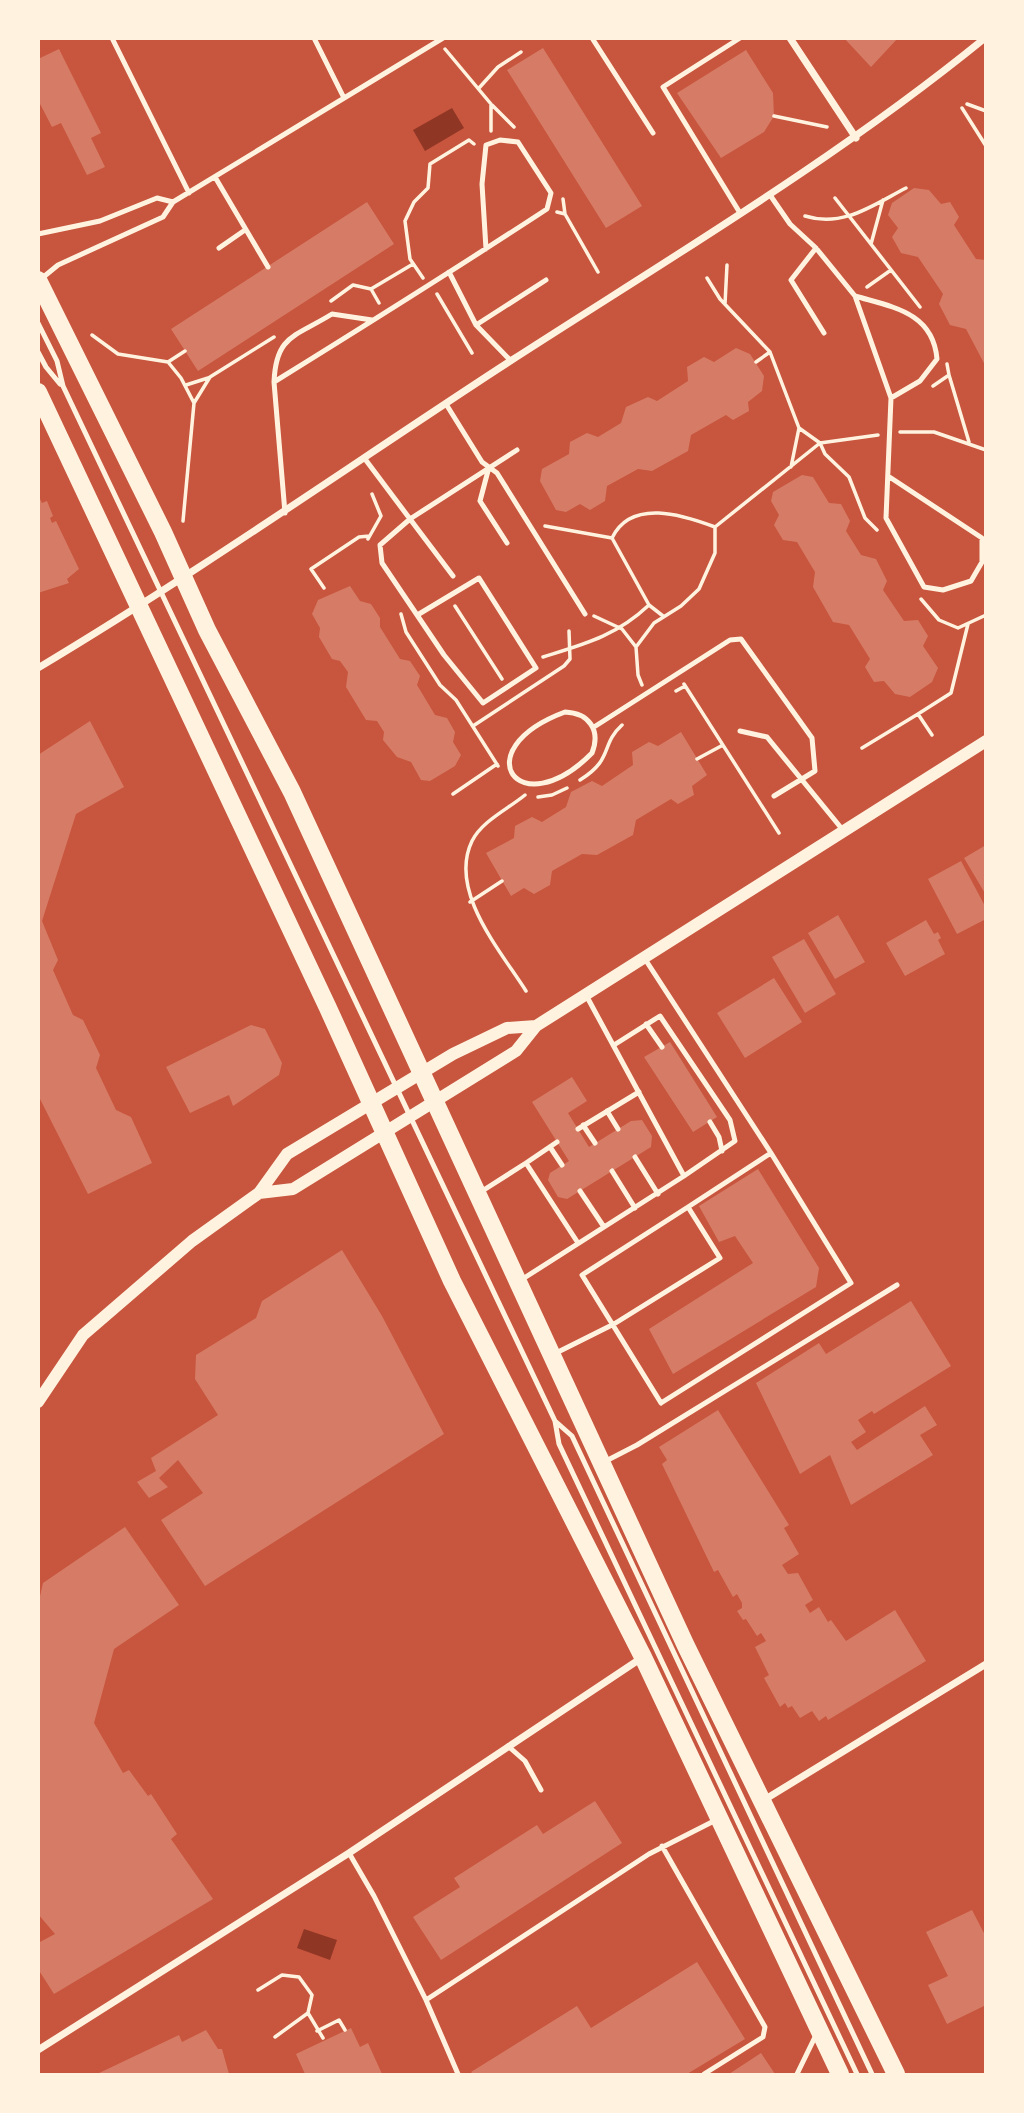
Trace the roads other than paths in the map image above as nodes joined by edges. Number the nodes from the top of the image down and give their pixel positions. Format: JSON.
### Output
{"nodes":[{"id":1,"x":112,"y":38,"type":"edge"},
{"id":2,"x":314,"y":38,"type":"edge"},
{"id":3,"x":443,"y":38,"type":"edge"},
{"id":4,"x":592,"y":38,"type":"edge"},
{"id":5,"x":740,"y":38,"type":"edge"},
{"id":6,"x":790,"y":38,"type":"edge"},
{"id":7,"x":985,"y":38,"type":"edge"},
{"id":8,"x":343,"y":96,"type":"junction"},
{"id":9,"x":653,"y":133,"type":"dead end"},
{"id":10,"x":856,"y":138,"type":"junction"},
{"id":11,"x":215,"y":177,"type":"junction"},
{"id":12,"x":188,"y":192,"type":"junction"},
{"id":13,"x":771,"y":195,"type":"junction"},
{"id":14,"x":173,"y":202,"type":"junction"},
{"id":15,"x":740,"y":213,"type":"junction"},
{"id":16,"x":245,"y":230,"type":"junction"},
{"id":17,"x":38,"y":234,"type":"edge"},
{"id":18,"x":219,"y":248,"type":"dead end"},
{"id":19,"x":486,"y":248,"type":"junction"},
{"id":20,"x":816,"y":248,"type":"junction"},
{"id":21,"x":268,"y":267,"type":"dead end"},
{"id":22,"x":449,"y":272,"type":"junction"},
{"id":23,"x":39,"y":280,"type":"edge"},
{"id":24,"x":546,"y":280,"type":"dead end"},
{"id":25,"x":855,"y":296,"type":"junction"},
{"id":26,"x":372,"y":320,"type":"junction"},
{"id":27,"x":38,"y":323,"type":"edge"},
{"id":28,"x":476,"y":325,"type":"junction"},
{"id":29,"x":824,"y":333,"type":"dead end"},
{"id":30,"x":38,"y":352,"type":"edge"},
{"id":31,"x":511,"y":361,"type":"junction"},
{"id":32,"x":274,"y":382,"type":"junction"},
{"id":33,"x":63,"y":386,"type":"junction"},
{"id":34,"x":38,"y":392,"type":"edge"},
{"id":35,"x":891,"y":398,"type":"junction"},
{"id":36,"x":446,"y":404,"type":"junction"},
{"id":37,"x":517,"y":450,"type":"dead end"},
{"id":38,"x":365,"y":459,"type":"junction"},
{"id":39,"x":489,"y":467,"type":"junction"},
{"id":40,"x":888,"y":475,"type":"junction"},
{"id":41,"x":285,"y":513,"type":"junction"},
{"id":42,"x":410,"y":519,"type":"junction"},
{"id":43,"x":507,"y":543,"type":"dead end"},
{"id":44,"x":453,"y":576,"type":"dead end"},
{"id":45,"x":181,"y":578,"type":"junction"},
{"id":46,"x":160,"y":592,"type":"junction"},
{"id":47,"x":139,"y":606,"type":"junction"},
{"id":48,"x":419,"y":614,"type":"junction"},
{"id":49,"x":585,"y":614,"type":"road end"},
{"id":50,"x":38,"y":668,"type":"edge"},
{"id":51,"x":594,"y":727,"type":"junction"},
{"id":52,"x":740,"y":731,"type":"dead end"},
{"id":53,"x":985,"y":741,"type":"edge"},
{"id":54,"x":801,"y":780,"type":"junction"},
{"id":55,"x":774,"y":796,"type":"dead end"},
{"id":56,"x":842,"y":829,"type":"junction"},
{"id":57,"x":645,"y":957,"type":"junction"},
{"id":58,"x":586,"y":995,"type":"junction"},
{"id":59,"x":646,"y":1024,"type":"junction"},
{"id":60,"x":536,"y":1026,"type":"junction"},
{"id":61,"x":614,"y":1045,"type":"junction"},
{"id":62,"x":662,"y":1047,"type":"dead end"},
{"id":63,"x":422,"y":1075,"type":"junction"},
{"id":64,"x":396,"y":1089,"type":"junction"},
{"id":65,"x":639,"y":1091,"type":"junction"},
{"id":66,"x":371,"y":1102,"type":"junction"},
{"id":67,"x":436,"y":1102,"type":"junction"},
{"id":68,"x":607,"y":1111,"type":"junction"},
{"id":69,"x":409,"y":1116,"type":"junction"},
{"id":70,"x":710,"y":1122,"type":"dead end"},
{"id":71,"x":618,"y":1129,"type":"dead end"},
{"id":72,"x":384,"y":1130,"type":"junction"},
{"id":73,"x":557,"y":1142,"type":"dead end"},
{"id":74,"x":595,"y":1143,"type":"dead end"},
{"id":75,"x":550,"y":1147,"type":"junction"},
{"id":76,"x":722,"y":1151,"type":"junction"},
{"id":77,"x":771,"y":1153,"type":"junction"},
{"id":78,"x":635,"y":1157,"type":"dead end"},
{"id":79,"x":526,"y":1163,"type":"junction"},
{"id":80,"x":562,"y":1166,"type":"dead end"},
{"id":81,"x":612,"y":1171,"type":"dead end"},
{"id":82,"x":684,"y":1176,"type":"junction"},
{"id":83,"x":580,"y":1191,"type":"dead end"},
{"id":84,"x":259,"y":1193,"type":"junction"},
{"id":85,"x":476,"y":1194,"type":"junction"},
{"id":86,"x":659,"y":1194,"type":"junction"},
{"id":87,"x":688,"y":1207,"type":"junction"},
{"id":88,"x":635,"y":1208,"type":"junction"},
{"id":89,"x":604,"y":1227,"type":"junction"},
{"id":90,"x":578,"y":1243,"type":"junction"},
{"id":91,"x":517,"y":1283,"type":"junction"},
{"id":92,"x":897,"y":1285,"type":"dead end"},
{"id":93,"x":614,"y":1324,"type":"junction"},
{"id":94,"x":551,"y":1355,"type":"junction"},
{"id":95,"x":38,"y":1402,"type":"edge"},
{"id":96,"x":555,"y":1421,"type":"junction"},
{"id":97,"x":601,"y":1463,"type":"junction"},
{"id":98,"x":643,"y":1657,"type":"junction"},
{"id":99,"x":985,"y":1664,"type":"edge"},
{"id":100,"x":508,"y":1746,"type":"junction"},
{"id":101,"x":541,"y":1790,"type":"dead end"},
{"id":102,"x":764,"y":1800,"type":"junction"},
{"id":103,"x":721,"y":1817,"type":"junction"},
{"id":104,"x":662,"y":1846,"type":"junction"},
{"id":105,"x":349,"y":1853,"type":"junction"},
{"id":106,"x":426,"y":2000,"type":"junction"},
{"id":107,"x":818,"y":2031,"type":"junction"},
{"id":108,"x":38,"y":2050,"type":"edge"},
{"id":109,"x":458,"y":2074,"type":"edge"},
{"id":110,"x":704,"y":2074,"type":"edge"},
{"id":111,"x":797,"y":2074,"type":"edge"},
{"id":112,"x":840,"y":2074,"type":"edge"},
{"id":113,"x":857,"y":2074,"type":"edge"},
{"id":114,"x":872,"y":2074,"type":"edge"},
{"id":115,"x":896,"y":2074,"type":"edge"}],
"edges":[{"from":1,"to":12,"type":"lane"},
{"from":2,"to":8,"type":"lane"},
{"from":3,"to":8,"type":"lane"},
{"from":4,"to":9,"type":"lane"},
{"from":5,"to":15,"type":"lane"},
{"from":6,"to":10,"type":"street"},
{"from":7,"to":10,"type":"street"},
{"from":8,"to":11,"type":"lane"},
{"from":10,"to":13,"type":"street"},
{"from":11,"to":12,"type":"lane"},
{"from":11,"to":16,"type":"lane"},
{"from":12,"to":14,"type":"lane"},
{"from":13,"to":15,"type":"street"},
{"from":13,"to":20,"type":"lane"},
{"from":14,"to":17,"type":"lane"},
{"from":14,"to":23,"type":"lane"},
{"from":15,"to":31,"type":"street"},
{"from":16,"to":18,"type":"lane"},
{"from":16,"to":21,"type":"lane"},
{"from":19,"to":19,"type":"lane"},
{"from":19,"to":22,"type":"lane"},
{"from":20,"to":25,"type":"lane"},
{"from":20,"to":29,"type":"lane"},
{"from":22,"to":26,"type":"lane"},
{"from":22,"to":28,"type":"lane"},
{"from":23,"to":45,"type":"main road"},
{"from":24,"to":28,"type":"lane"},
{"from":25,"to":35,"type":"lane"},
{"from":25,"to":35,"type":"lane"},
{"from":26,"to":32,"type":"lane"},
{"from":26,"to":32,"type":"lane"},
{"from":27,"to":33,"type":"lane"},
{"from":28,"to":31,"type":"lane"},
{"from":30,"to":33,"type":"lane"},
{"from":31,"to":36,"type":"street"},
{"from":32,"to":41,"type":"lane"},
{"from":33,"to":46,"type":"lane"},
{"from":34,"to":47,"type":"main road"},
{"from":35,"to":40,"type":"lane"},
{"from":36,"to":38,"type":"street"},
{"from":36,"to":39,"type":"lane"},
{"from":37,"to":39,"type":"lane"},
{"from":38,"to":41,"type":"street"},
{"from":38,"to":42,"type":"lane"},
{"from":39,"to":42,"type":"lane"},
{"from":39,"to":43,"type":"lane"},
{"from":39,"to":49,"type":"lane"},
{"from":40,"to":40,"type":"lane"},
{"from":41,"to":45,"type":"street"},
{"from":42,"to":44,"type":"lane"},
{"from":42,"to":48,"type":"lane"},
{"from":45,"to":46,"type":"street"},
{"from":45,"to":63,"type":"main road"},
{"from":46,"to":47,"type":"street"},
{"from":46,"to":64,"type":"lane"},
{"from":47,"to":50,"type":"street"},
{"from":47,"to":66,"type":"main road"},
{"from":48,"to":48,"type":"lane"},
{"from":51,"to":51,"type":"lane"},
{"from":51,"to":54,"type":"lane"},
{"from":52,"to":54,"type":"lane"},
{"from":53,"to":56,"type":"street"},
{"from":54,"to":55,"type":"lane"},
{"from":54,"to":56,"type":"lane"},
{"from":56,"to":57,"type":"street"},
{"from":57,"to":58,"type":"street"},
{"from":57,"to":77,"type":"lane"},
{"from":58,"to":60,"type":"street"},
{"from":58,"to":61,"type":"lane"},
{"from":59,"to":61,"type":"lane"},
{"from":59,"to":62,"type":"lane"},
{"from":59,"to":76,"type":"lane"},
{"from":60,"to":63,"type":"street"},
{"from":60,"to":67,"type":"street"},
{"from":61,"to":65,"type":"lane"},
{"from":63,"to":64,"type":"street"},
{"from":63,"to":67,"type":"main road"},
{"from":64,"to":66,"type":"street"},
{"from":64,"to":69,"type":"lane"},
{"from":65,"to":68,"type":"lane"},
{"from":65,"to":82,"type":"lane"},
{"from":66,"to":72,"type":"main road"},
{"from":66,"to":84,"type":"street"},
{"from":67,"to":69,"type":"street"},
{"from":67,"to":85,"type":"main road"},
{"from":68,"to":71,"type":"lane"},
{"from":68,"to":74,"type":"lane"},
{"from":69,"to":72,"type":"street"},
{"from":69,"to":96,"type":"lane"},
{"from":70,"to":76,"type":"lane"},
{"from":72,"to":84,"type":"street"},
{"from":72,"to":98,"type":"main road"},
{"from":73,"to":75,"type":"lane"},
{"from":75,"to":79,"type":"lane"},
{"from":75,"to":80,"type":"lane"},
{"from":76,"to":82,"type":"lane"},
{"from":77,"to":87,"type":"lane"},
{"from":77,"to":93,"type":"lane"},
{"from":78,"to":86,"type":"lane"},
{"from":79,"to":85,"type":"lane"},
{"from":79,"to":90,"type":"lane"},
{"from":81,"to":88,"type":"lane"},
{"from":82,"to":86,"type":"lane"},
{"from":83,"to":89,"type":"lane"},
{"from":84,"to":95,"type":"street"},
{"from":85,"to":91,"type":"main road"},
{"from":86,"to":88,"type":"lane"},
{"from":87,"to":93,"type":"lane"},
{"from":87,"to":93,"type":"lane"},
{"from":88,"to":89,"type":"lane"},
{"from":89,"to":90,"type":"lane"},
{"from":90,"to":91,"type":"lane"},
{"from":91,"to":94,"type":"main road"},
{"from":92,"to":97,"type":"lane"},
{"from":93,"to":94,"type":"lane"},
{"from":94,"to":97,"type":"main road"},
{"from":96,"to":113,"type":"lane"},
{"from":96,"to":114,"type":"lane"},
{"from":97,"to":102,"type":"main road"},
{"from":98,"to":100,"type":"street"},
{"from":98,"to":103,"type":"main road"},
{"from":99,"to":102,"type":"street"},
{"from":100,"to":101,"type":"lane"},
{"from":100,"to":105,"type":"street"},
{"from":102,"to":115,"type":"main road"},
{"from":103,"to":104,"type":"lane"},
{"from":103,"to":107,"type":"main road"},
{"from":104,"to":106,"type":"lane"},
{"from":104,"to":110,"type":"lane"},
{"from":105,"to":106,"type":"lane"},
{"from":105,"to":108,"type":"street"},
{"from":106,"to":109,"type":"lane"},
{"from":107,"to":111,"type":"lane"},
{"from":107,"to":112,"type":"main road"}]}
